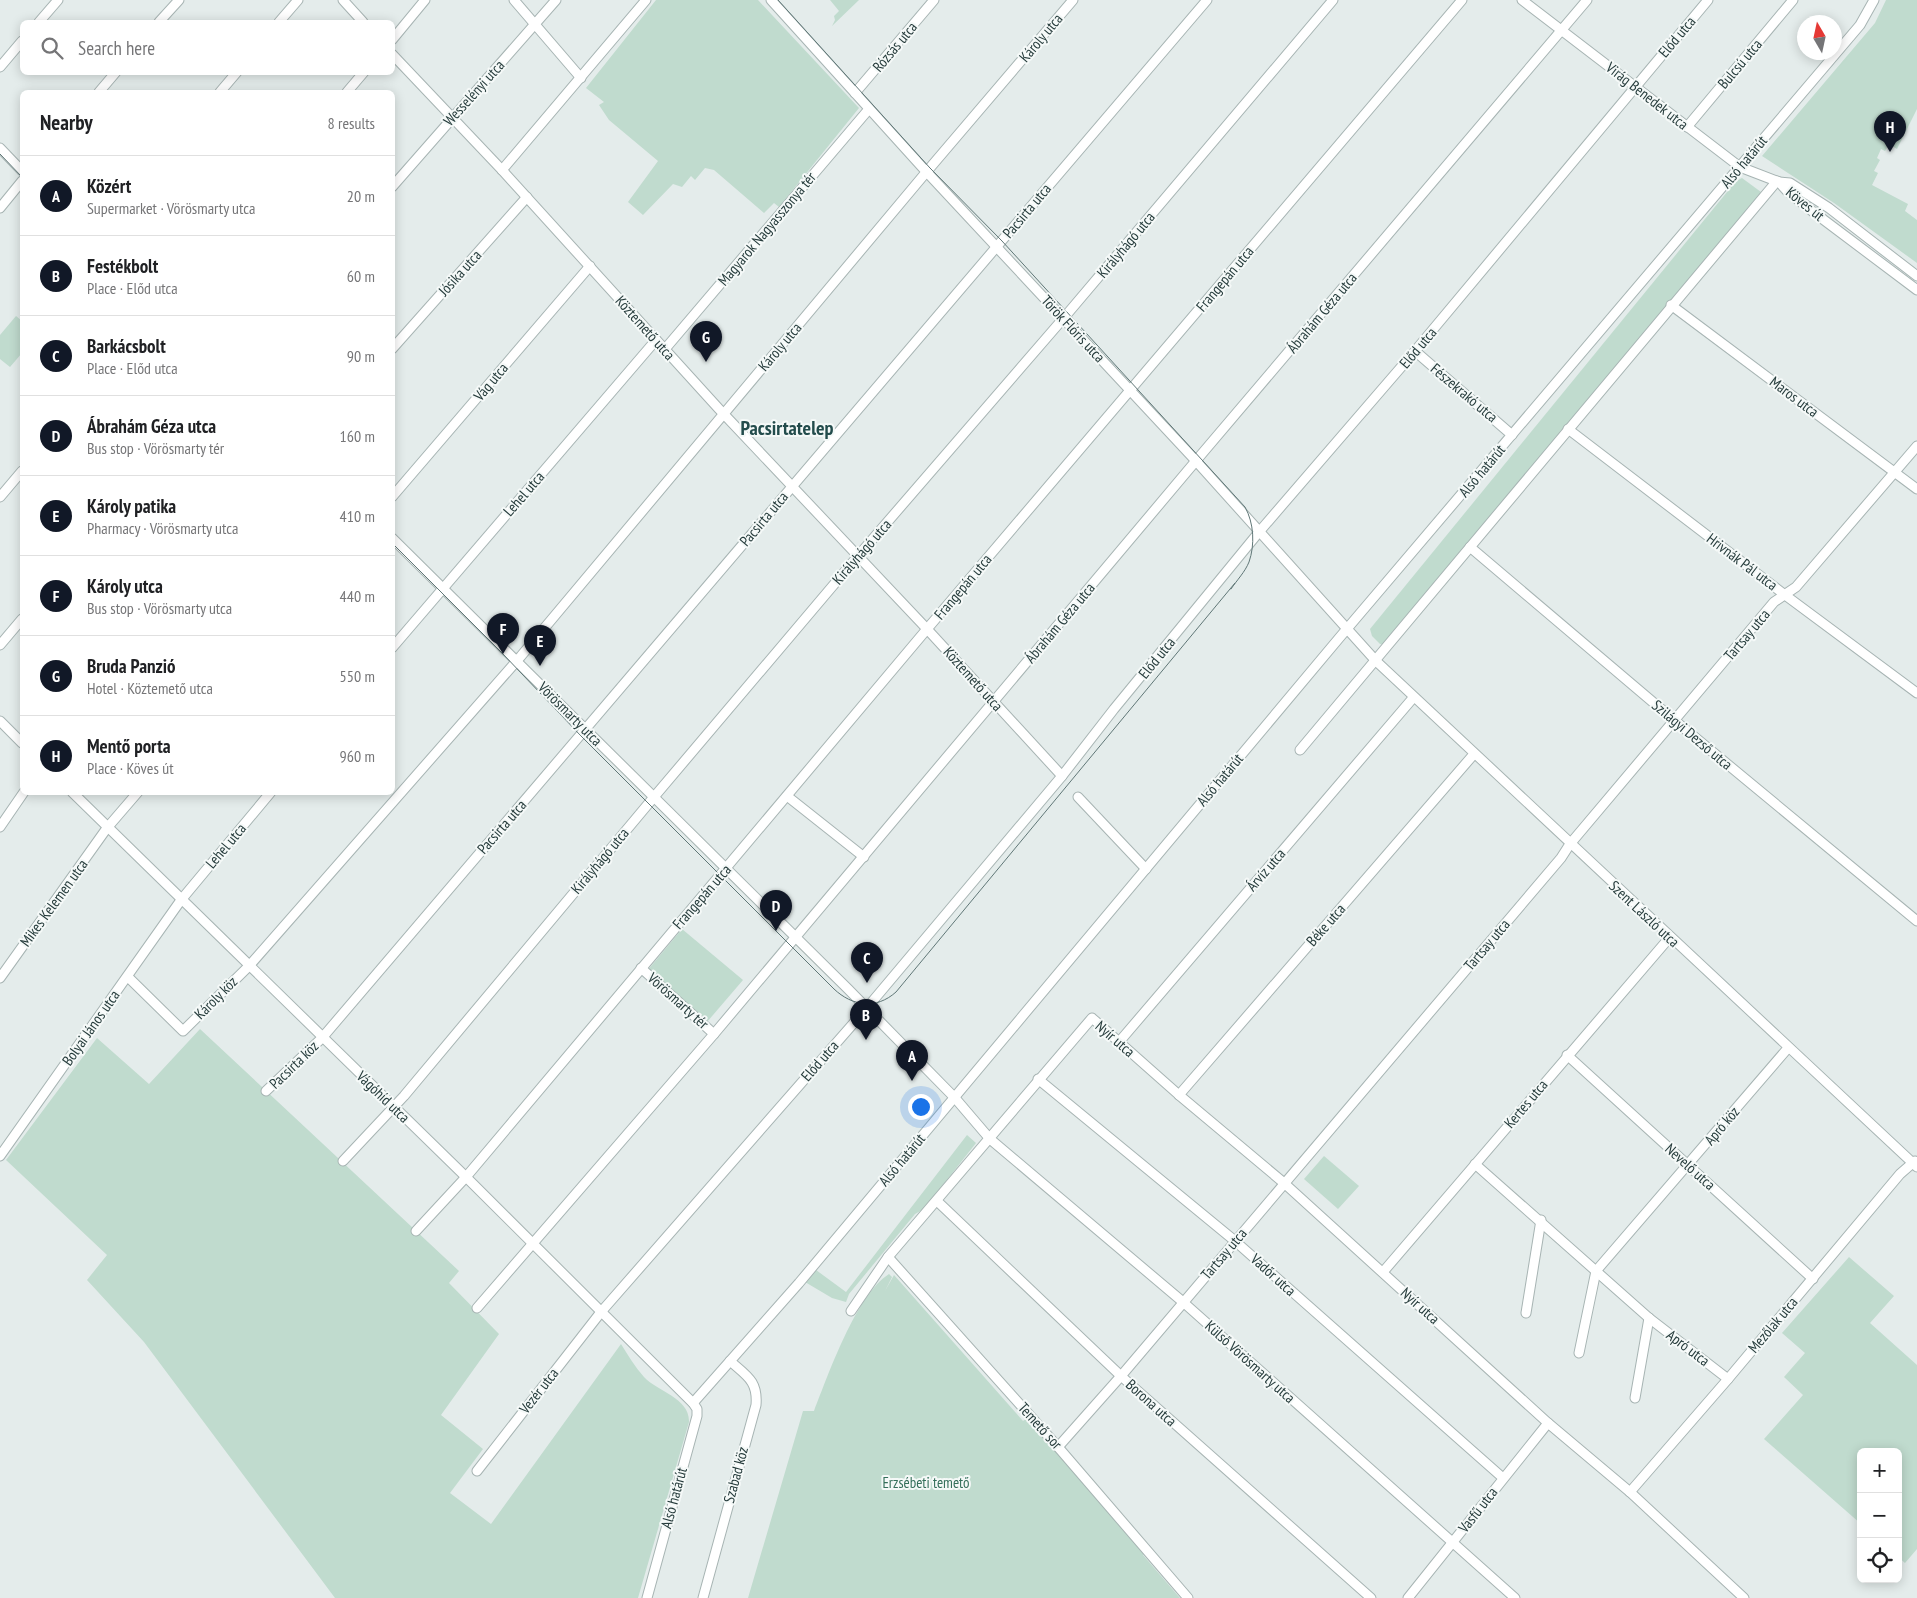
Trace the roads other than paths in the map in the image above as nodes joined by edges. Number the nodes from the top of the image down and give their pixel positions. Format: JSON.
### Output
{"nodes":[{"id":1,"x":58,"y":0,"type":"edge"},
{"id":2,"x":179,"y":0,"type":"edge"},
{"id":3,"x":298,"y":0,"type":"edge"},
{"id":4,"x":343,"y":0,"type":"edge"},
{"id":5,"x":425,"y":0,"type":"edge"},
{"id":6,"x":514,"y":0,"type":"edge"},
{"id":7,"x":556,"y":0,"type":"edge"},
{"id":8,"x":646,"y":0,"type":"edge"},
{"id":9,"x":771,"y":0,"type":"edge"},
{"id":10,"x":934,"y":0,"type":"edge"},
{"id":11,"x":1073,"y":0,"type":"edge"},
{"id":12,"x":1206,"y":0,"type":"edge"},
{"id":13,"x":1333,"y":0,"type":"edge"},
{"id":14,"x":1462,"y":0,"type":"edge"},
{"id":15,"x":1522,"y":0,"type":"edge"},
{"id":16,"x":1587,"y":0,"type":"edge"},
{"id":17,"x":1708,"y":0,"type":"edge"},
{"id":18,"x":1793,"y":0,"type":"edge"},
{"id":19,"x":1874,"y":0,"type":"edge"},
{"id":20,"x":41,"y":20,"type":"edge"},
{"id":21,"x":161,"y":20,"type":"edge"},
{"id":22,"x":281,"y":20,"type":"edge"},
{"id":23,"x":361,"y":20,"type":"edge"},
{"id":24,"x":535,"y":25,"type":"junction"},
{"id":25,"x":1562,"y":30,"type":"junction"},
{"id":26,"x":395,"y":36,"type":"edge"},
{"id":27,"x":20,"y":43,"type":"edge"},
{"id":28,"x":395,"y":57,"type":"edge"},
{"id":29,"x":0,"y":67,"type":"edge"},
{"id":30,"x":113,"y":75,"type":"edge"},
{"id":31,"x":234,"y":75,"type":"edge"},
{"id":32,"x":361,"y":75,"type":"edge"},
{"id":33,"x":581,"y":78,"type":"junction"},
{"id":34,"x":1635,"y":87,"type":"junction"},
{"id":35,"x":101,"y":90,"type":"edge"},
{"id":36,"x":222,"y":90,"type":"edge"},
{"id":37,"x":349,"y":90,"type":"edge"},
{"id":38,"x":855,"y":93,"type":"junction"},
{"id":39,"x":869,"y":109,"type":"junction"},
{"id":40,"x":452,"y":118,"type":"junction"},
{"id":41,"x":1687,"y":127,"type":"junction"},
{"id":42,"x":0,"y":148,"type":"edge"},
{"id":43,"x":1740,"y":167,"type":"junction"},
{"id":44,"x":20,"y":169,"type":"edge"},
{"id":45,"x":502,"y":170,"type":"junction"},
{"id":46,"x":926,"y":172,"type":"junction"},
{"id":47,"x":1778,"y":182,"type":"junction"},
{"id":48,"x":20,"y":183,"type":"edge"},
{"id":49,"x":395,"y":184,"type":"edge"},
{"id":50,"x":527,"y":197,"type":"junction"},
{"id":51,"x":0,"y":208,"type":"edge"},
{"id":52,"x":1849,"y":225,"type":"junction"},
{"id":53,"x":1843,"y":234,"type":"junction"},
{"id":54,"x":997,"y":246,"type":"junction"},
{"id":55,"x":590,"y":266,"type":"junction"},
{"id":56,"x":1917,"y":276,"type":"edge"},
{"id":57,"x":1917,"y":290,"type":"edge"},
{"id":58,"x":1671,"y":306,"type":"junction"},
{"id":59,"x":1063,"y":319,"type":"junction"},
{"id":60,"x":656,"y":340,"type":"junction"},
{"id":61,"x":395,"y":346,"type":"edge"},
{"id":62,"x":665,"y":349,"type":"junction"},
{"id":63,"x":1415,"y":352,"type":"junction"},
{"id":64,"x":1130,"y":390,"type":"junction"},
{"id":65,"x":724,"y":414,"type":"junction"},
{"id":66,"x":1568,"y":429,"type":"junction"},
{"id":67,"x":1512,"y":434,"type":"junction"},
{"id":68,"x":1917,"y":446,"type":"edge"},
{"id":69,"x":1196,"y":461,"type":"junction"},
{"id":70,"x":1894,"y":472,"type":"junction"},
{"id":71,"x":20,"y":473,"type":"edge"},
{"id":72,"x":792,"y":485,"type":"junction"},
{"id":73,"x":1917,"y":489,"type":"edge"},
{"id":74,"x":395,"y":494,"type":"edge"},
{"id":75,"x":0,"y":497,"type":"edge"},
{"id":76,"x":1259,"y":532,"type":"junction"},
{"id":77,"x":395,"y":541,"type":"edge"},
{"id":78,"x":1470,"y":547,"type":"junction"},
{"id":79,"x":858,"y":556,"type":"junction"},
{"id":80,"x":443,"y":588,"type":"junction"},
{"id":81,"x":1785,"y":595,"type":"junction"},
{"id":82,"x":20,"y":621,"type":"edge"},
{"id":83,"x":927,"y":629,"type":"junction"},
{"id":84,"x":1348,"y":629,"type":"junction"},
{"id":85,"x":395,"y":644,"type":"edge"},
{"id":86,"x":0,"y":645,"type":"edge"},
{"id":87,"x":516,"y":660,"type":"junction"},
{"id":88,"x":1374,"y":660,"type":"junction"},
{"id":89,"x":1917,"y":693,"type":"edge"},
{"id":90,"x":1414,"y":698,"type":"junction"},
{"id":91,"x":994,"y":702,"type":"junction"},
{"id":92,"x":1674,"y":720,"type":"junction"},
{"id":93,"x":0,"y":721,"type":"edge"},
{"id":94,"x":586,"y":730,"type":"junction"},
{"id":95,"x":20,"y":741,"type":"edge"},
{"id":96,"x":1300,"y":750,"type":"dead end"},
{"id":97,"x":1474,"y":754,"type":"junction"},
{"id":98,"x":1062,"y":776,"type":"junction"},
{"id":99,"x":22,"y":795,"type":"edge"},
{"id":100,"x":75,"y":795,"type":"edge"},
{"id":101,"x":135,"y":795,"type":"edge"},
{"id":102,"x":268,"y":795,"type":"edge"},
{"id":103,"x":787,"y":796,"type":"junction"},
{"id":104,"x":654,"y":797,"type":"junction"},
{"id":105,"x":1078,"y":797,"type":"dead end"},
{"id":106,"x":0,"y":827,"type":"edge"},
{"id":107,"x":107,"y":828,"type":"junction"},
{"id":108,"x":1570,"y":844,"type":"junction"},
{"id":109,"x":864,"y":857,"type":"junction"},
{"id":110,"x":726,"y":868,"type":"junction"},
{"id":111,"x":1146,"y":869,"type":"junction"},
{"id":112,"x":181,"y":900,"type":"junction"},
{"id":113,"x":1917,"y":921,"type":"edge"},
{"id":114,"x":795,"y":937,"type":"junction"},
{"id":115,"x":1670,"y":937,"type":"junction"},
{"id":116,"x":249,"y":966,"type":"junction"},
{"id":117,"x":641,"y":968,"type":"junction"},
{"id":118,"x":128,"y":977,"type":"junction"},
{"id":119,"x":0,"y":978,"type":"edge"},
{"id":120,"x":866,"y":1009,"type":"junction"},
{"id":121,"x":714,"y":1034,"type":"junction"},
{"id":122,"x":322,"y":1038,"type":"junction"},
{"id":123,"x":1119,"y":1042,"type":"junction"},
{"id":124,"x":1788,"y":1048,"type":"junction"},
{"id":125,"x":1567,"y":1056,"type":"junction"},
{"id":126,"x":1038,"y":1079,"type":"junction"},
{"id":127,"x":266,"y":1092,"type":"dead end"},
{"id":128,"x":1179,"y":1095,"type":"junction"},
{"id":129,"x":955,"y":1098,"type":"junction"},
{"id":130,"x":394,"y":1107,"type":"junction"},
{"id":131,"x":990,"y":1139,"type":"junction"},
{"id":132,"x":0,"y":1156,"type":"edge"},
{"id":133,"x":343,"y":1162,"type":"dead end"},
{"id":134,"x":1915,"y":1163,"type":"edge"},
{"id":135,"x":1476,"y":1164,"type":"junction"},
{"id":136,"x":1688,"y":1166,"type":"junction"},
{"id":137,"x":466,"y":1177,"type":"junction"},
{"id":138,"x":1284,"y":1183,"type":"junction"},
{"id":139,"x":937,"y":1201,"type":"junction"},
{"id":140,"x":1541,"y":1220,"type":"junction"},
{"id":141,"x":416,"y":1231,"type":"dead end"},
{"id":142,"x":1235,"y":1241,"type":"junction"},
{"id":143,"x":532,"y":1244,"type":"junction"},
{"id":144,"x":888,"y":1258,"type":"junction"},
{"id":145,"x":1596,"y":1271,"type":"junction"},
{"id":146,"x":1382,"y":1272,"type":"junction"},
{"id":147,"x":1813,"y":1279,"type":"junction"},
{"id":148,"x":1183,"y":1302,"type":"junction"},
{"id":149,"x":477,"y":1308,"type":"dead end"},
{"id":150,"x":851,"y":1311,"type":"dead end"},
{"id":151,"x":601,"y":1312,"type":"junction"},
{"id":152,"x":1526,"y":1314,"type":"dead end"},
{"id":153,"x":1648,"y":1318,"type":"junction"},
{"id":154,"x":1579,"y":1353,"type":"dead end"},
{"id":155,"x":730,"y":1361,"type":"junction"},
{"id":156,"x":1121,"y":1376,"type":"junction"},
{"id":157,"x":1728,"y":1379,"type":"junction"},
{"id":158,"x":1635,"y":1398,"type":"dead end"},
{"id":159,"x":693,"y":1403,"type":"junction"},
{"id":160,"x":1548,"y":1422,"type":"junction"},
{"id":161,"x":1058,"y":1447,"type":"junction"},
{"id":162,"x":477,"y":1471,"type":"dead end"},
{"id":163,"x":1503,"y":1478,"type":"junction"},
{"id":164,"x":1630,"y":1492,"type":"junction"},
{"id":165,"x":1452,"y":1542,"type":"junction"},
{"id":166,"x":647,"y":1598,"type":"edge"},
{"id":167,"x":703,"y":1598,"type":"edge"},
{"id":168,"x":1188,"y":1598,"type":"edge"},
{"id":169,"x":1371,"y":1598,"type":"edge"},
{"id":170,"x":1408,"y":1598,"type":"edge"},
{"id":171,"x":1516,"y":1598,"type":"edge"},
{"id":172,"x":1744,"y":1598,"type":"edge"}],
"edges":[{"from":1,"to":20,"type":"street"},
{"from":2,"to":21,"type":"street"},
{"from":3,"to":22,"type":"street"},
{"from":4,"to":23,"type":"street"},
{"from":5,"to":26,"type":"street"},
{"from":6,"to":24,"type":"street"},
{"from":7,"to":24,"type":"street","name":"Wesselényi utca"},
{"from":8,"to":33,"type":"street"},
{"from":9,"to":38,"type":"street","name":"Török Flóris utca"},
{"from":10,"to":38,"type":"street","name":"Rózsás utca"},
{"from":11,"to":46,"type":"street","name":"Károly utca"},
{"from":12,"to":54,"type":"street","name":"Pacsirta utca"},
{"from":13,"to":59,"type":"street","name":"Királyhágó utca"},
{"from":14,"to":64,"type":"street","name":"Frangepán utca"},
{"from":15,"to":25,"type":"street","name":"Virág Benedek utca"},
{"from":16,"to":25,"type":"street","name":"Ábrahám Géza utca"},
{"from":17,"to":34,"type":"street","name":"Előd utca"},
{"from":18,"to":41,"type":"street","name":"Bulcsú utca"},
{"from":19,"to":43,"type":"street","name":"Alsó határút"},
{"from":24,"to":33,"type":"street"},
{"from":24,"to":40,"type":"street","name":"Wesselényi utca"},
{"from":25,"to":34,"type":"street","name":"Virág Benedek utca"},
{"from":25,"to":69,"type":"street","name":"Ábrahám Géza utca"},
{"from":27,"to":29,"type":"street"},
{"from":28,"to":40,"type":"street","name":"Köztemető utca"},
{"from":30,"to":35,"type":"street"},
{"from":31,"to":36,"type":"street"},
{"from":32,"to":37,"type":"street"},
{"from":33,"to":45,"type":"street"},
{"from":34,"to":41,"type":"street","name":"Virág Benedek utca"},
{"from":34,"to":63,"type":"street","name":"Előd utca"},
{"from":38,"to":39,"type":"street","name":"Török Flóris utca"},
{"from":39,"to":46,"type":"street","name":"Török Flóris utca"},
{"from":39,"to":62,"type":"street","name":"Magyarok Nagyasszonya tér"},
{"from":40,"to":45,"type":"street","name":"Köztemető utca"},
{"from":40,"to":49,"type":"street","name":"Wesselényi utca"},
{"from":41,"to":43,"type":"street","name":"Virág Benedek utca"},
{"from":42,"to":44,"type":"street"},
{"from":43,"to":47,"type":"street","name":"Virág Benedek utca"},
{"from":43,"to":67,"type":"street","name":"Alsó határút"},
{"from":45,"to":50,"type":"street","name":"Köztemető utca"},
{"from":46,"to":54,"type":"street","name":"Török Flóris utca"},
{"from":46,"to":65,"type":"street","name":"Károly utca"},
{"from":47,"to":52,"type":"street","name":"Köves út"},
{"from":47,"to":53,"type":"street","name":"Köves út"},
{"from":47,"to":58,"type":"street"},
{"from":48,"to":51,"type":"street"},
{"from":50,"to":55,"type":"street","name":"Köztemető utca"},
{"from":50,"to":61,"type":"street","name":"Jósika utca"},
{"from":52,"to":53,"type":"street"},
{"from":52,"to":56,"type":"street","name":"Köves út"},
{"from":53,"to":57,"type":"street","name":"Köves út"},
{"from":54,"to":59,"type":"street","name":"Török Flóris utca"},
{"from":54,"to":72,"type":"street","name":"Pacsirta utca"},
{"from":55,"to":60,"type":"street","name":"Köztemető utca"},
{"from":55,"to":74,"type":"street","name":"Vág utca"},
{"from":58,"to":66,"type":"street"},
{"from":58,"to":70,"type":"street","name":"Maros utca"},
{"from":59,"to":64,"type":"street","name":"Török Flóris utca"},
{"from":59,"to":79,"type":"street","name":"Királyhágó utca"},
{"from":60,"to":62,"type":"street","name":"Köztemető utca"},
{"from":60,"to":80,"type":"street","name":"Lehel utca"},
{"from":62,"to":65,"type":"street","name":"Köztemető utca"},
{"from":63,"to":67,"type":"street","name":"Fészekrakó utca"},
{"from":63,"to":76,"type":"street","name":"Előd utca"},
{"from":64,"to":69,"type":"street","name":"Török Flóris utca"},
{"from":64,"to":83,"type":"street","name":"Frangepán utca"},
{"from":65,"to":72,"type":"street","name":"Köztemető utca"},
{"from":65,"to":87,"type":"street","name":"Károly utca"},
{"from":66,"to":78,"type":"street"},
{"from":66,"to":81,"type":"street","name":"Hrivnák Pál utca"},
{"from":67,"to":84,"type":"street","name":"Alsó határút"},
{"from":68,"to":70,"type":"street","name":"Tartsay utca"},
{"from":69,"to":76,"type":"street","name":"Török Flóris utca"},
{"from":69,"to":91,"type":"street","name":"Ábrahám Géza utca"},
{"from":70,"to":73,"type":"street","name":"Maros utca"},
{"from":70,"to":81,"type":"street","name":"Tartsay utca"},
{"from":71,"to":75,"type":"street"},
{"from":72,"to":79,"type":"street","name":"Köztemető utca"},
{"from":72,"to":94,"type":"street","name":"Pacsirta utca"},
{"from":76,"to":84,"type":"street","name":"Török Flóris utca"},
{"from":76,"to":98,"type":"street","name":"Előd utca"},
{"from":77,"to":80,"type":"street","name":"Vörösmarty utca"},
{"from":78,"to":88,"type":"street"},
{"from":78,"to":92,"type":"street","name":"Szilágyi Dezső utca"},
{"from":79,"to":83,"type":"street","name":"Köztemető utca"},
{"from":79,"to":104,"type":"street","name":"Királyhágó utca"},
{"from":80,"to":85,"type":"street","name":"Lehel utca"},
{"from":80,"to":87,"type":"street","name":"Vörösmarty utca"},
{"from":81,"to":89,"type":"street","name":"Hrivnák Pál utca"},
{"from":81,"to":92,"type":"street","name":"Tartsay utca"},
{"from":82,"to":86,"type":"street"},
{"from":83,"to":91,"type":"street","name":"Köztemető utca"},
{"from":83,"to":103,"type":"street","name":"Frangepán utca"},
{"from":84,"to":88,"type":"street","name":"Török Flóris utca"},
{"from":84,"to":111,"type":"street","name":"Alsó határút"},
{"from":87,"to":94,"type":"street","name":"Vörösmarty utca"},
{"from":87,"to":116,"type":"street","name":"Károly utca"},
{"from":88,"to":90,"type":"street","name":"Szent László utca"},
{"from":88,"to":96,"type":"street"},
{"from":90,"to":97,"type":"street","name":"Szent László utca"},
{"from":90,"to":123,"type":"street","name":"Árvíz utca"},
{"from":91,"to":98,"type":"street","name":"Köztemető utca"},
{"from":91,"to":109,"type":"street","name":"Ábrahám Géza utca"},
{"from":92,"to":108,"type":"street","name":"Tartsay utca"},
{"from":92,"to":113,"type":"street","name":"Szilágyi Dezső utca"},
{"from":93,"to":95,"type":"street"},
{"from":94,"to":104,"type":"street","name":"Vörösmarty utca"},
{"from":94,"to":122,"type":"street","name":"Pacsirta utca"},
{"from":97,"to":108,"type":"street","name":"Szent László utca"},
{"from":97,"to":128,"type":"street","name":"Béke utca"},
{"from":98,"to":120,"type":"street","name":"Előd utca"},
{"from":99,"to":106,"type":"street"},
{"from":100,"to":107,"type":"street","name":"Vágóhíd utca"},
{"from":101,"to":107,"type":"street"},
{"from":102,"to":112,"type":"street","name":"Lehel utca"},
{"from":103,"to":109,"type":"street"},
{"from":103,"to":110,"type":"street","name":"Frangepán utca"},
{"from":104,"to":110,"type":"street","name":"Vörösmarty utca"},
{"from":104,"to":130,"type":"street","name":"Királyhágó utca"},
{"from":105,"to":111,"type":"street"},
{"from":107,"to":112,"type":"street","name":"Vágóhíd utca"},
{"from":107,"to":119,"type":"street","name":"Mikes Kelemen utca"},
{"from":108,"to":115,"type":"street","name":"Szent László utca"},
{"from":108,"to":138,"type":"street","name":"Tartsay utca"},
{"from":109,"to":114,"type":"street","name":"Ábrahám Géza utca"},
{"from":110,"to":114,"type":"street"},
{"from":110,"to":117,"type":"street","name":"Frangepán utca"},
{"from":111,"to":129,"type":"street","name":"Alsó határút"},
{"from":112,"to":116,"type":"street","name":"Vágóhíd utca"},
{"from":112,"to":118,"type":"street","name":"Bolyai János utca"},
{"from":114,"to":120,"type":"street"},
{"from":114,"to":121,"type":"street","name":"Ábrahám Géza utca"},
{"from":115,"to":124,"type":"street","name":"Szent László utca"},
{"from":115,"to":125,"type":"street","name":"Kertes utca"},
{"from":116,"to":118,"type":"street","name":"Károly köz"},
{"from":116,"to":122,"type":"street","name":"Vágóhíd utca"},
{"from":117,"to":121,"type":"street","name":"Vörösmarty tér"},
{"from":117,"to":137,"type":"street","name":"Frangepán utca"},
{"from":118,"to":132,"type":"street","name":"Bolyai János utca"},
{"from":120,"to":129,"type":"street"},
{"from":120,"to":151,"type":"street","name":"Előd utca"},
{"from":121,"to":143,"type":"street","name":"Ábrahám Géza utca"},
{"from":122,"to":127,"type":"street","name":"Pacsirta köz"},
{"from":122,"to":130,"type":"street","name":"Vágóhíd utca"},
{"from":123,"to":126,"type":"street","name":"Nyír utca"},
{"from":123,"to":128,"type":"street","name":"Nyír utca"},
{"from":124,"to":134,"type":"street","name":"Szent László utca"},
{"from":124,"to":136,"type":"street","name":"Apró köz"},
{"from":125,"to":135,"type":"street","name":"Kertes utca"},
{"from":125,"to":136,"type":"street","name":"Nevelő utca"},
{"from":126,"to":131,"type":"street"},
{"from":126,"to":142,"type":"street","name":"Vadőr utca"},
{"from":128,"to":138,"type":"street","name":"Nyír utca"},
{"from":129,"to":131,"type":"street","name":"Külső Vörösmarty utca"},
{"from":129,"to":155,"type":"street","name":"Alsó határút"},
{"from":130,"to":133,"type":"street","name":"Királyhágó utca"},
{"from":130,"to":137,"type":"street","name":"Vágóhíd utca"},
{"from":131,"to":139,"type":"street"},
{"from":131,"to":148,"type":"street","name":"Külső Vörösmarty utca"},
{"from":134,"to":147,"type":"street","name":"Mezőlak utca"},
{"from":135,"to":140,"type":"street","name":"Apró utca"},
{"from":135,"to":146,"type":"street","name":"Kertes utca"},
{"from":136,"to":145,"type":"street","name":"Apró köz"},
{"from":136,"to":147,"type":"street","name":"Nevelő utca"},
{"from":137,"to":141,"type":"street","name":"Frangepán utca"},
{"from":137,"to":143,"type":"street","name":"Vágóhíd utca"},
{"from":138,"to":142,"type":"street","name":"Tartsay utca"},
{"from":138,"to":146,"type":"street","name":"Nyír utca"},
{"from":139,"to":144,"type":"street"},
{"from":139,"to":156,"type":"street","name":"Borona utca"},
{"from":140,"to":145,"type":"street","name":"Apró utca"},
{"from":140,"to":152,"type":"street"},
{"from":142,"to":148,"type":"street","name":"Tartsay utca"},
{"from":142,"to":163,"type":"street","name":"Vadőr utca"},
{"from":143,"to":149,"type":"street","name":"Ábrahám Géza utca"},
{"from":143,"to":151,"type":"street","name":"Vágóhíd utca"},
{"from":144,"to":150,"type":"street"},
{"from":144,"to":161,"type":"street","name":"Temető sor"},
{"from":145,"to":153,"type":"street","name":"Apró utca"},
{"from":145,"to":154,"type":"street"},
{"from":146,"to":160,"type":"street","name":"Nyír utca"},
{"from":147,"to":157,"type":"street","name":"Mezőlak utca"},
{"from":148,"to":156,"type":"street","name":"Tartsay utca"},
{"from":148,"to":165,"type":"street","name":"Külső Vörösmarty utca"},
{"from":151,"to":159,"type":"street","name":"Vágóhíd utca"},
{"from":151,"to":162,"type":"street","name":"Vezér utca"},
{"from":153,"to":157,"type":"street","name":"Apró utca"},
{"from":153,"to":158,"type":"street","name":"Apró utca"},
{"from":155,"to":159,"type":"street","name":"Alsó határút"},
{"from":155,"to":167,"type":"street","name":"Szabad köz"},
{"from":156,"to":161,"type":"street","name":"Tartsay utca"},
{"from":156,"to":169,"type":"street","name":"Borona utca"},
{"from":157,"to":164,"type":"street","name":"Mezőlak utca"},
{"from":159,"to":166,"type":"street","name":"Alsó határút"},
{"from":160,"to":163,"type":"street","name":"Vasfű utca"},
{"from":160,"to":164,"type":"street","name":"Nyír utca"},
{"from":161,"to":168,"type":"street","name":"Temető sor"},
{"from":163,"to":165,"type":"street","name":"Vasfű utca"},
{"from":164,"to":172,"type":"street","name":"Nyír utca"},
{"from":165,"to":170,"type":"street","name":"Vasfű utca"},
{"from":165,"to":171,"type":"street","name":"Külső Vörösmarty utca"}]}
